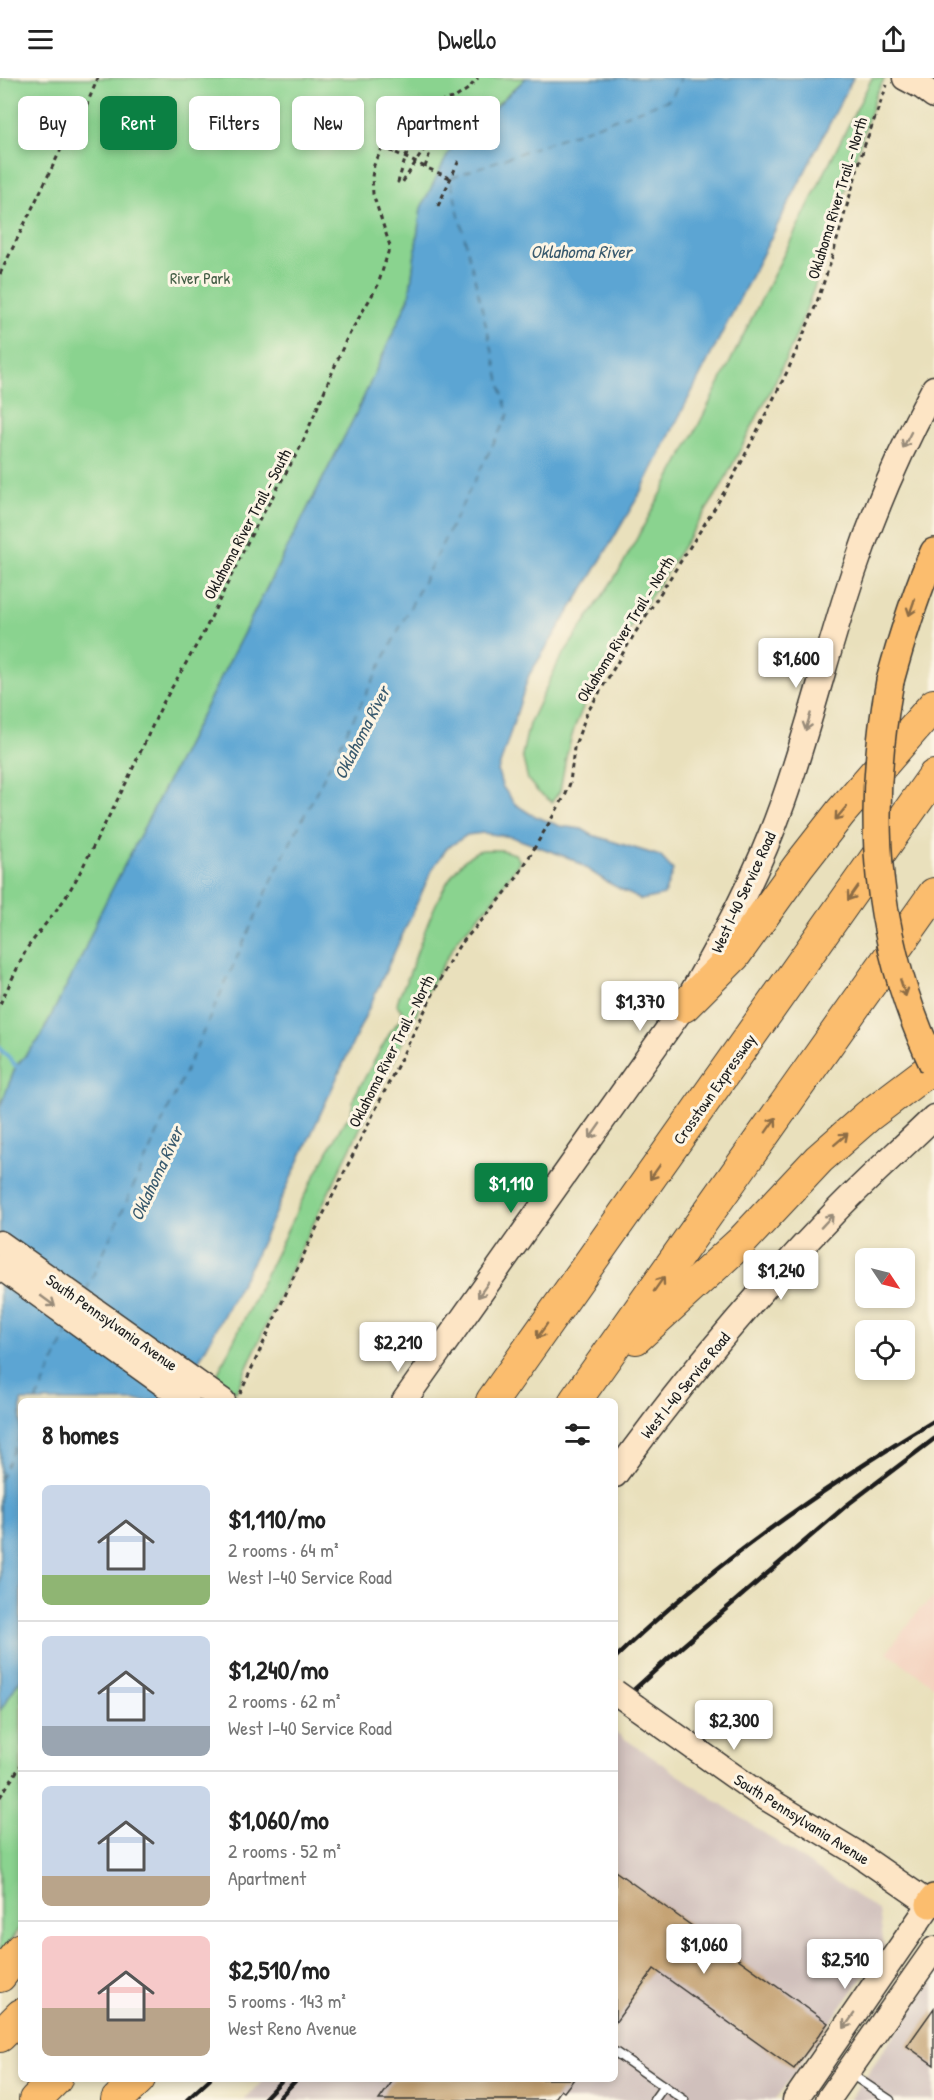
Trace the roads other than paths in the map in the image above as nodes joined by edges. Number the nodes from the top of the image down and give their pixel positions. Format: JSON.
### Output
{"nodes":[{"id":1,"x":934,"y":388,"type":"edge"},
{"id":2,"x":934,"y":552,"type":"edge"},
{"id":3,"x":934,"y":705,"type":"edge"},
{"id":4,"x":934,"y":776,"type":"edge"},
{"id":5,"x":934,"y":894,"type":"edge"},
{"id":6,"x":684,"y":1006,"type":"junction"},
{"id":7,"x":934,"y":1066,"type":"edge"},
{"id":8,"x":934,"y":1117,"type":"edge"},
{"id":9,"x":0,"y":1243,"type":"edge"},
{"id":10,"x":0,"y":1268,"type":"edge"},
{"id":11,"x":582,"y":1392,"type":"edge"},
{"id":12,"x":183,"y":1398,"type":"edge"},
{"id":13,"x":228,"y":1398,"type":"edge"},
{"id":14,"x":406,"y":1398,"type":"edge"},
{"id":15,"x":494,"y":1398,"type":"edge"},
{"id":16,"x":618,"y":1471,"type":"edge"},
{"id":17,"x":618,"y":1694,"type":"edge"},
{"id":18,"x":933,"y":1905,"type":"edge"},
{"id":19,"x":934,"y":1949,"type":"edge"},
{"id":20,"x":18,"y":1953,"type":"edge"},
{"id":21,"x":0,"y":1976,"type":"edge"},
{"id":22,"x":18,"y":2018,"type":"edge"},
{"id":23,"x":0,"y":2036,"type":"edge"},
{"id":24,"x":618,"y":2054,"type":"edge"},
{"id":25,"x":849,"y":2072,"type":"junction"},
{"id":26,"x":53,"y":2082,"type":"edge"},
{"id":27,"x":136,"y":2082,"type":"edge"},
{"id":28,"x":664,"y":2086,"type":"junction"},
{"id":29,"x":34,"y":2100,"type":"edge"},
{"id":30,"x":117,"y":2100,"type":"edge"},
{"id":31,"x":654,"y":2100,"type":"edge"},
{"id":32,"x":684,"y":2100,"type":"edge"},
{"id":33,"x":795,"y":2100,"type":"edge"},
{"id":34,"x":828,"y":2100,"type":"edge"},
{"id":35,"x":890,"y":2100,"type":"edge"}],
"edges":[{"from":1,"to":6,"type":"main road","name":"West I-40 Service Road","one_way":true},
{"from":2,"to":7,"type":"main road","one_way":true,"bridge":true},
{"from":3,"to":6,"type":"highway","one_way":true},
{"from":4,"to":15,"type":"highway","name":"Crosstown Expressway","one_way":true},
{"from":11,"to":5,"type":"highway","one_way":true},
{"from":6,"to":14,"type":"main road","name":"West I-40 Service Road","one_way":true},
{"from":11,"to":7,"type":"highway","one_way":true},
{"from":16,"to":8,"type":"main road","name":"West I-40 Service Road","one_way":true},
{"from":9,"to":13,"type":"main road","name":"South Pennsylvania Avenue"},
{"from":10,"to":12,"type":"main road","name":"South Pennsylvania Avenue","one_way":true},
{"from":17,"to":18,"type":"main road","name":"South Pennsylvania Avenue","bridge":true},
{"from":18,"to":33,"type":"main road","one_way":true},
{"from":19,"to":25,"type":"main road"},
{"from":20,"to":21,"type":"highway"},
{"from":22,"to":23,"type":"highway"},
{"from":24,"to":28,"type":"lane"},
{"from":25,"to":34,"type":"main road"},
{"from":25,"to":35,"type":"lane"},
{"from":26,"to":29,"type":"highway"},
{"from":27,"to":30,"type":"highway"},
{"from":28,"to":31,"type":"lane"},
{"from":28,"to":32,"type":"lane"}]}
